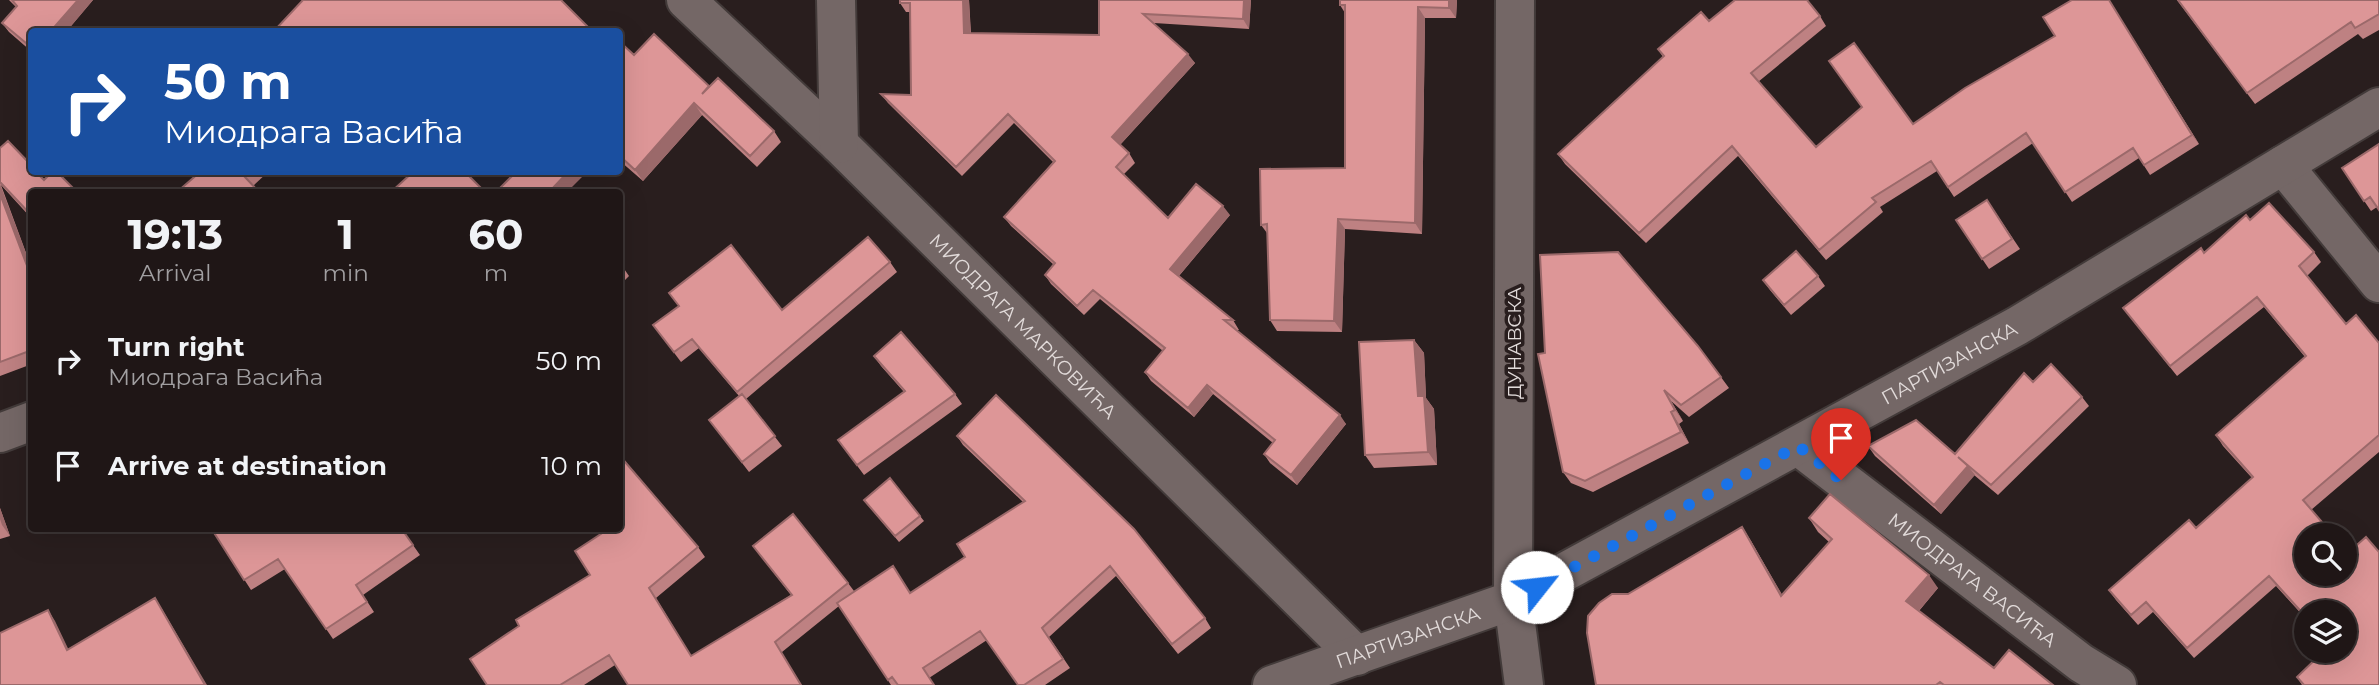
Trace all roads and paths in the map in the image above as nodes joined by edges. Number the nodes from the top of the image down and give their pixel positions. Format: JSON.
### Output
{"nodes":[{"id":1,"x":685,"y":0,"type":"edge"},
{"id":2,"x":836,"y":0,"type":"edge"},
{"id":3,"x":1515,"y":0,"type":"edge"},
{"id":4,"x":2379,"y":107,"type":"edge"},
{"id":5,"x":839,"y":144,"type":"junction"},
{"id":6,"x":2283,"y":165,"type":"junction"},
{"id":7,"x":2379,"y":283,"type":"edge"},
{"id":8,"x":28,"y":422,"type":"edge"},
{"id":9,"x":0,"y":433,"type":"edge"},
{"id":10,"x":1798,"y":446,"type":"junction"},
{"id":11,"x":1513,"y":600,"type":"junction"},
{"id":12,"x":1357,"y":656,"type":"junction"},
{"id":13,"x":1272,"y":685,"type":"edge"},
{"id":14,"x":1524,"y":685,"type":"edge"},
{"id":15,"x":2117,"y":685,"type":"edge"}],
"edges":[{"from":1,"to":5,"type":"street","name":"МИОДРАГА МАРКОВИЋА"},
{"from":2,"to":5,"type":"street"},
{"from":3,"to":11,"type":"street","name":"ДУНАВСКА"},
{"from":4,"to":6,"type":"street","name":"ПАРТИЗАНСКА"},
{"from":5,"to":12,"type":"street","name":"МИОДРАГА МАРКОВИЋА"},
{"from":6,"to":7,"type":"street"},
{"from":6,"to":10,"type":"street","name":"ПАРТИЗАНСКА"},
{"from":8,"to":9,"type":"street"},
{"from":10,"to":11,"type":"street","name":"ПАРТИЗАНСКА"},
{"from":10,"to":15,"type":"street","name":"МИОДРАГА ВАСИЋА"},
{"from":11,"to":12,"type":"street","name":"ПАРТИЗАНСКА"},
{"from":11,"to":14,"type":"street","name":"ДУНАВСКА"},
{"from":12,"to":13,"type":"street","name":"ПАРТИЗАНСКА"}]}
